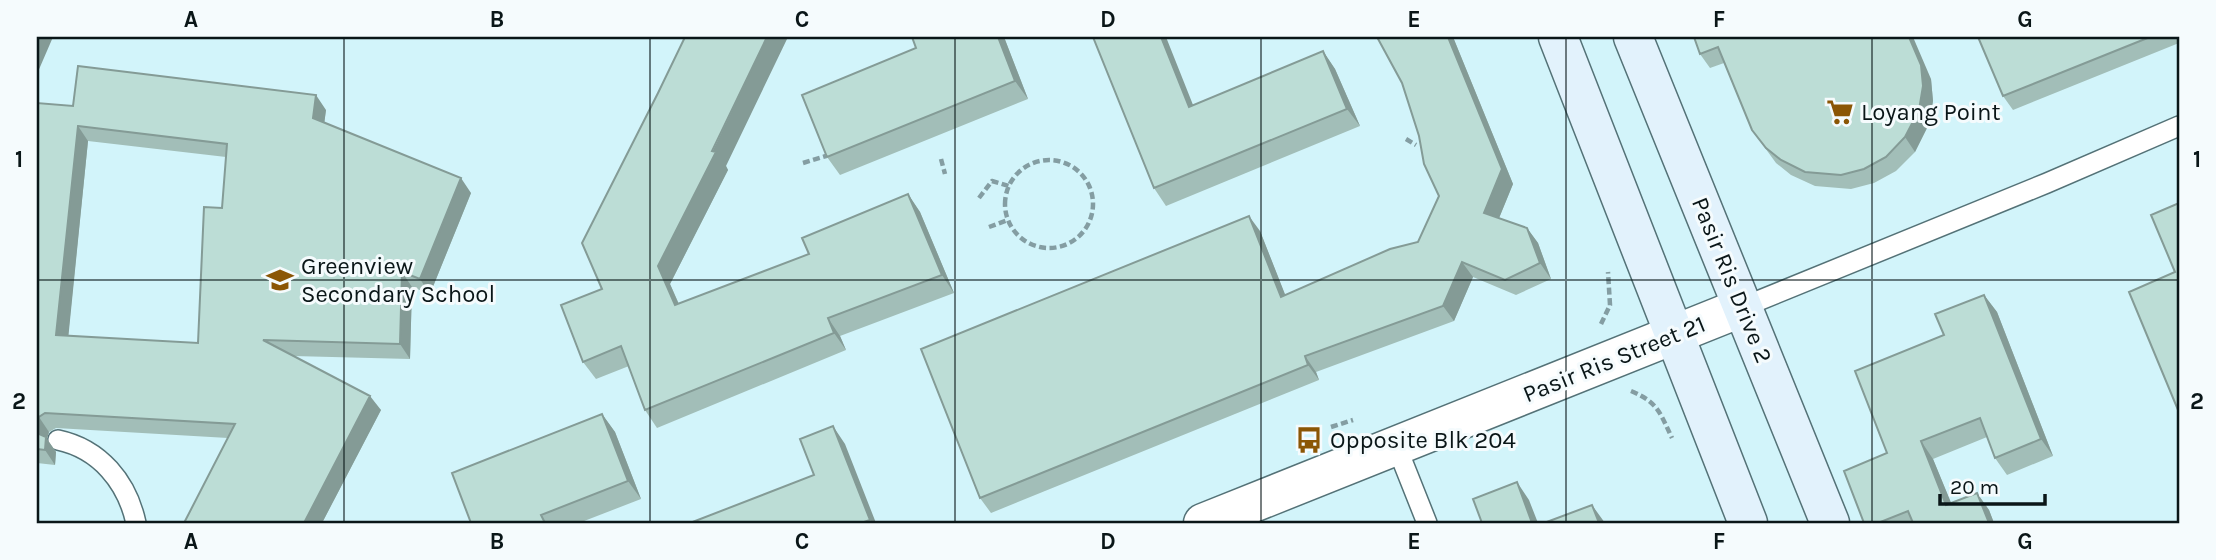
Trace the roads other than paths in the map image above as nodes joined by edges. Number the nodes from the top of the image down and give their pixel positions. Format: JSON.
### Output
{"nodes":[{"id":1,"x":1558,"y":37,"type":"edge"},
{"id":2,"x":1633,"y":37,"type":"edge"},
{"id":3,"x":2179,"y":126,"type":"edge"},
{"id":4,"x":1743,"y":307,"type":"junction"},
{"id":5,"x":1673,"y":335,"type":"junction"},
{"id":6,"x":58,"y":440,"type":"edge"},
{"id":7,"x":1396,"y":446,"type":"junction"},
{"id":8,"x":1210,"y":522,"type":"edge"},
{"id":9,"x":136,"y":523,"type":"edge"},
{"id":10,"x":1427,"y":523,"type":"edge"},
{"id":11,"x":1748,"y":523,"type":"edge"},
{"id":12,"x":1830,"y":523,"type":"edge"}],
"edges":[{"from":1,"to":5,"type":"street"},
{"from":2,"to":4,"type":"street","name":"Pasir Ris Drive 2"},
{"from":3,"to":4,"type":"lane","name":"Pasir Ris Street 21"},
{"from":4,"to":5,"type":"street","name":"Pasir Ris Street 21"},
{"from":4,"to":12,"type":"street","name":"Pasir Ris Drive 2"},
{"from":5,"to":7,"type":"street","name":"Pasir Ris Street 21"},
{"from":5,"to":11,"type":"street"},
{"from":6,"to":9,"type":"lane"},
{"from":7,"to":8,"type":"street","name":"Pasir Ris Street 21"},
{"from":7,"to":10,"type":"lane"}]}
